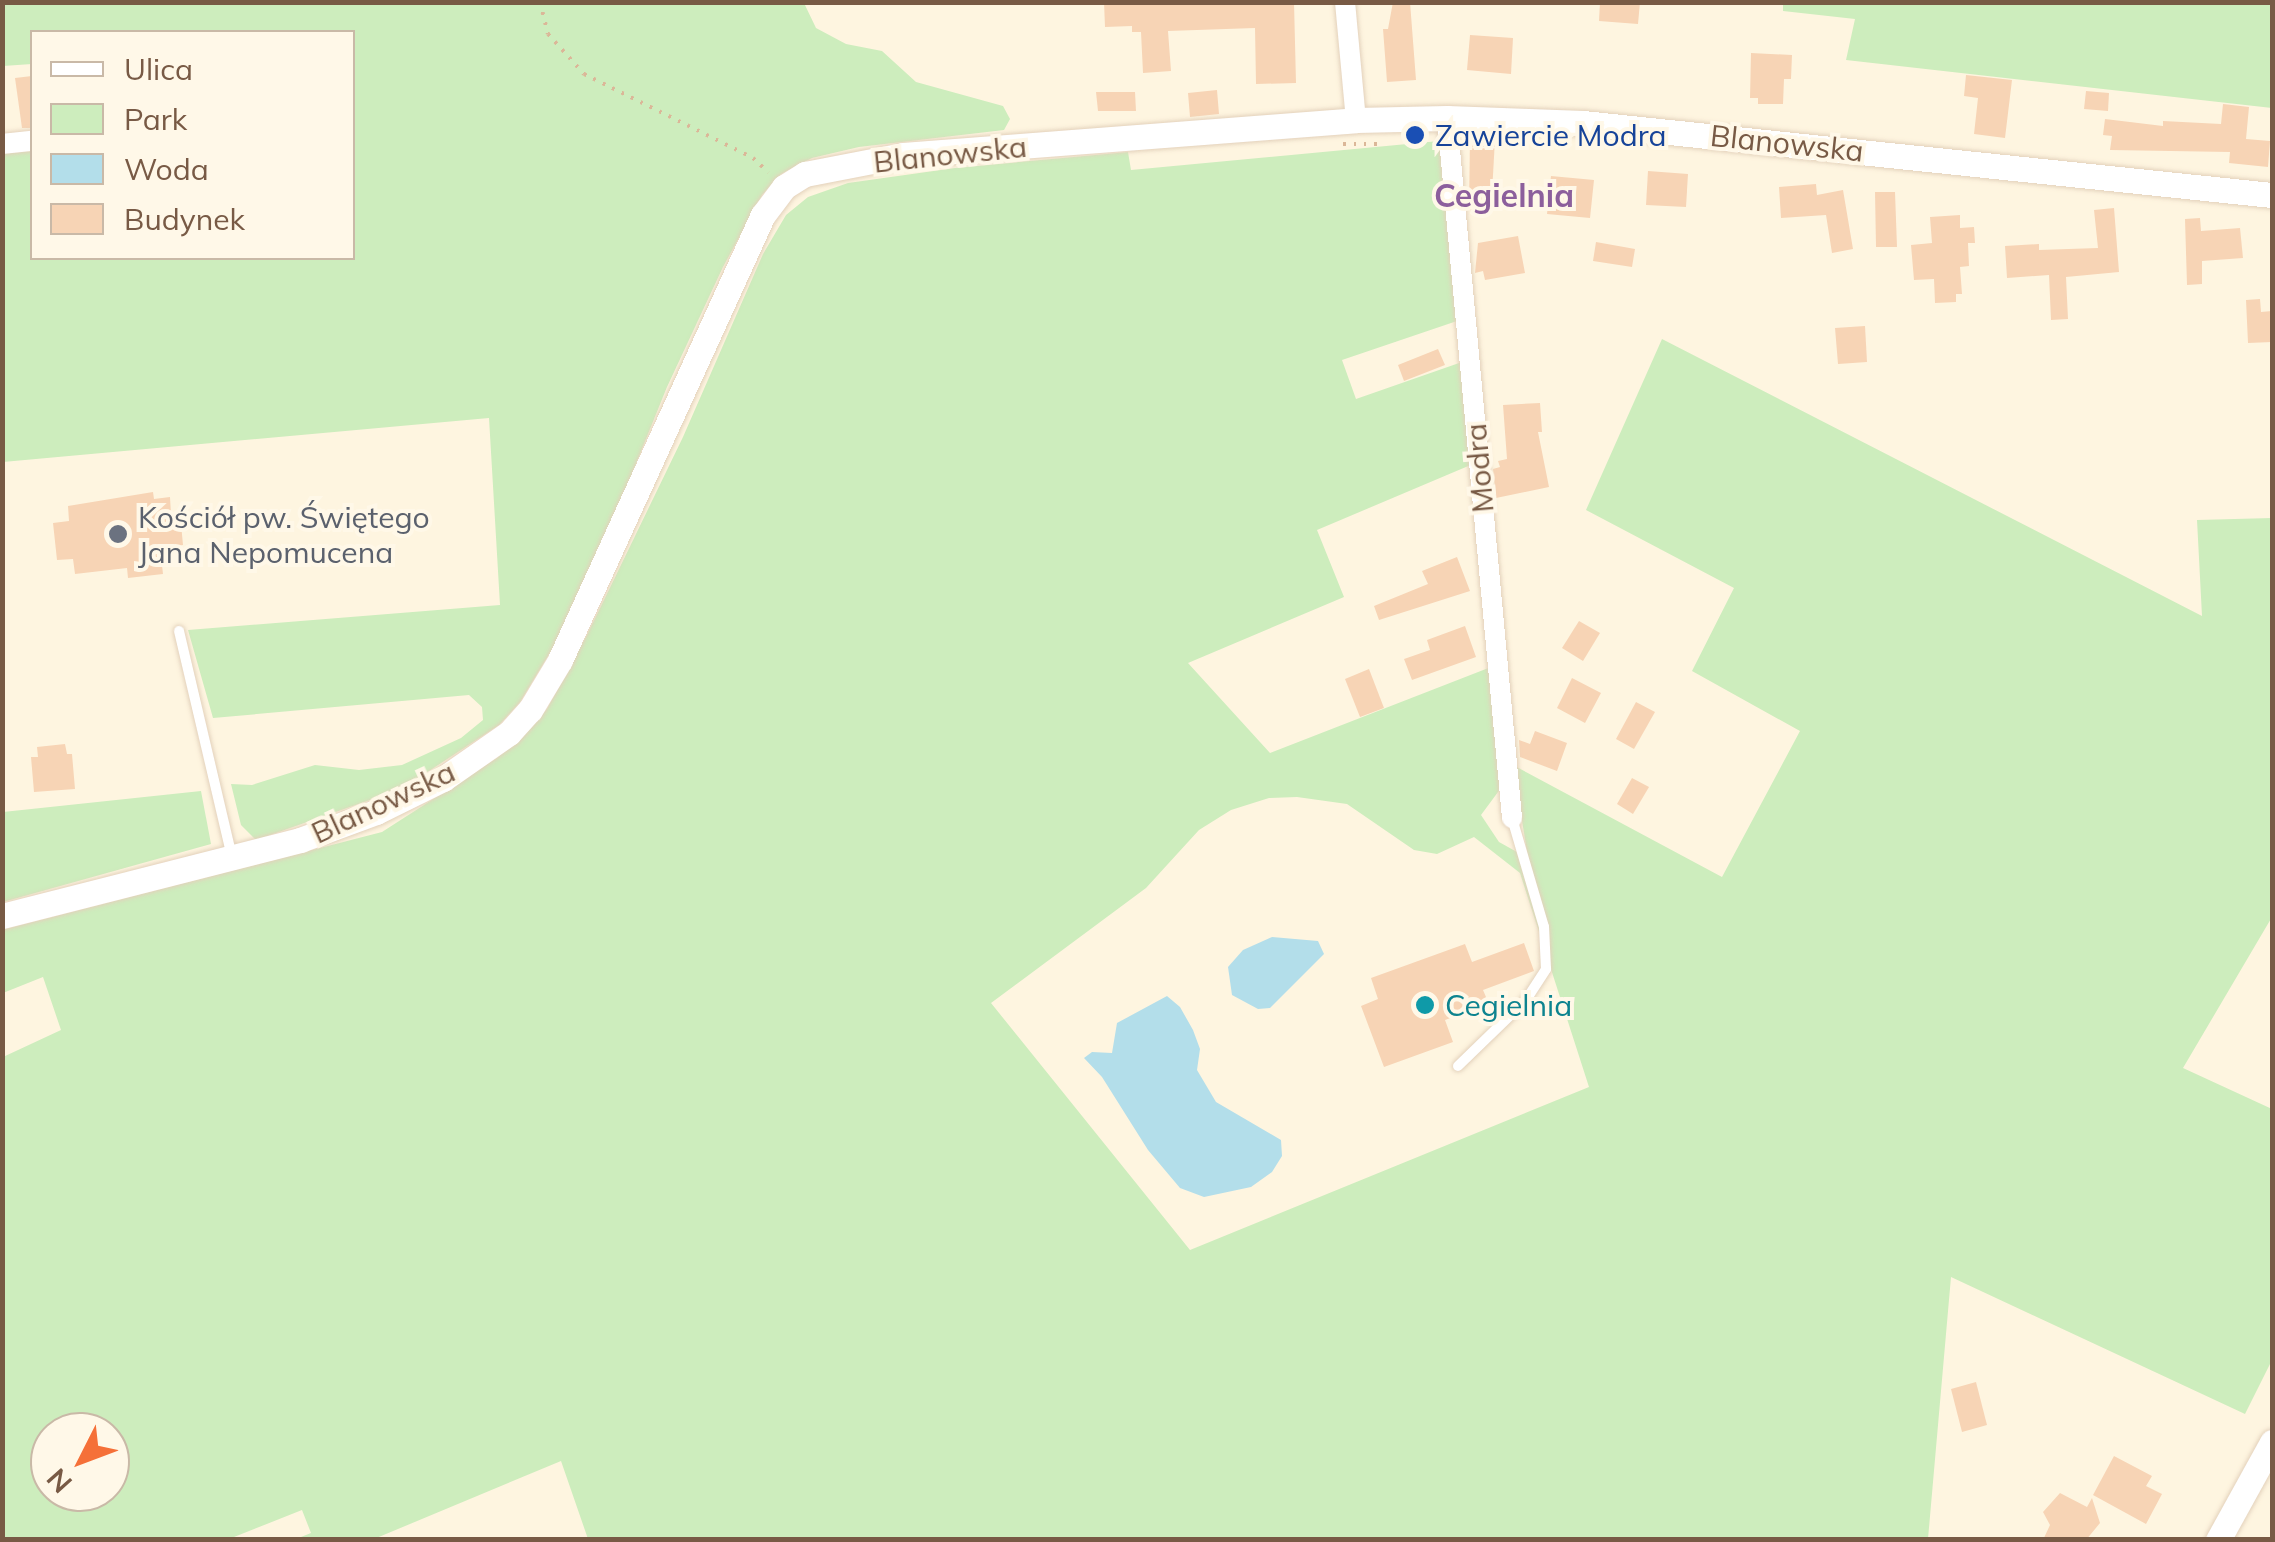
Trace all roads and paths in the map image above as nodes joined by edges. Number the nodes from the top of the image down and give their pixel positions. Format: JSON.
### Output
{"nodes":[{"id":1,"x":540,"y":2,"type":"edge"},
{"id":2,"x":1345,"y":2,"type":"edge"},
{"id":3,"x":1447,"y":118,"type":"junction"},
{"id":4,"x":1356,"y":120,"type":"junction"},
{"id":5,"x":30,"y":141,"type":"edge"},
{"id":6,"x":2,"y":144,"type":"edge"},
{"id":7,"x":784,"y":187,"type":"junction"},
{"id":8,"x":2272,"y":195,"type":"edge"},
{"id":9,"x":179,"y":631,"type":"dead end"},
{"id":10,"x":1512,"y":818,"type":"joint"},
{"id":11,"x":232,"y":858,"type":"junction"},
{"id":12,"x":2,"y":916,"type":"edge"},
{"id":13,"x":1458,"y":1066,"type":"dead end"},
{"id":14,"x":2272,"y":1442,"type":"edge"},
{"id":15,"x":2218,"y":1540,"type":"edge"}],
"edges":[{"from":1,"to":7,"type":"path"},
{"from":2,"to":4,"type":"street"},
{"from":3,"to":4,"type":"street","name":"Blanowska"},
{"from":3,"to":8,"type":"street","name":"Blanowska"},
{"from":3,"to":10,"type":"street","name":"Modra"},
{"from":4,"to":7,"type":"street","name":"Blanowska"},
{"from":5,"to":6,"type":"street"},
{"from":7,"to":11,"type":"street","name":"Blanowska"},
{"from":9,"to":11,"type":"lane"},
{"from":10,"to":13,"type":"lane"},
{"from":11,"to":12,"type":"street","name":"Blanowska"},
{"from":14,"to":15,"type":"street"}]}
